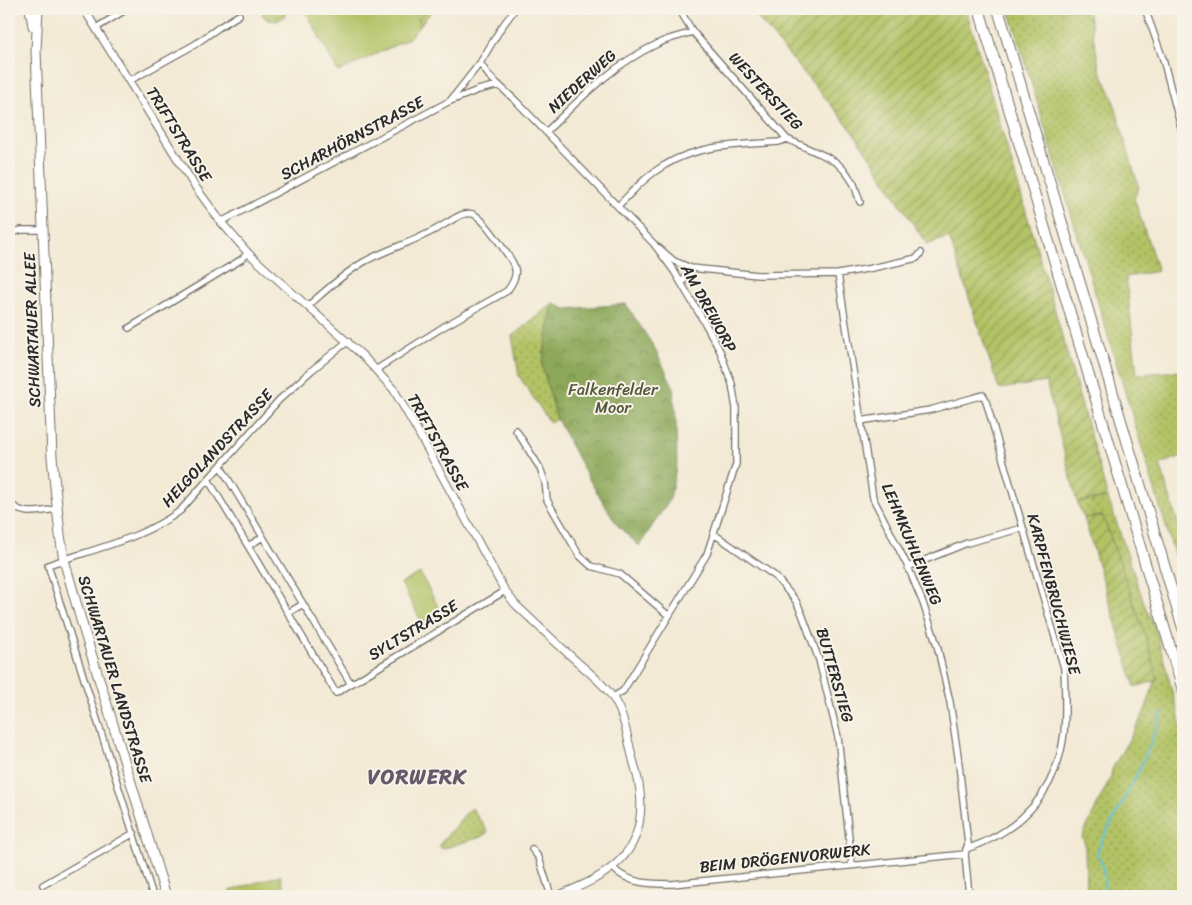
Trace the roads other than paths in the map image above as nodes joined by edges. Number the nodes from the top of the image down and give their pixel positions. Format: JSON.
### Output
{"nodes":[{"id":1,"x":30,"y":9,"type":"edge"},
{"id":2,"x":38,"y":9,"type":"edge"},
{"id":3,"x":84,"y":9,"type":"edge"},
{"id":4,"x":127,"y":9,"type":"edge"},
{"id":5,"x":515,"y":9,"type":"edge"},
{"id":6,"x":679,"y":9,"type":"edge"},
{"id":7,"x":979,"y":9,"type":"edge"},
{"id":8,"x":998,"y":9,"type":"edge"},
{"id":9,"x":1145,"y":9,"type":"edge"},
{"id":10,"x":240,"y":15,"type":"dead end"},
{"id":11,"x":96,"y":28,"type":"junction"},
{"id":12,"x":693,"y":32,"type":"junction"},
{"id":13,"x":36,"y":38,"type":"junction"},
{"id":14,"x":480,"y":63,"type":"junction"},
{"id":15,"x":129,"y":81,"type":"junction"},
{"id":16,"x":499,"y":85,"type":"junction"},
{"id":17,"x":449,"y":102,"type":"junction"},
{"id":18,"x":546,"y":132,"type":"junction"},
{"id":19,"x":1183,"y":135,"type":"edge"},
{"id":20,"x":787,"y":139,"type":"junction"},
{"id":21,"x":860,"y":202,"type":"dead end"},
{"id":22,"x":618,"y":206,"type":"junction"},
{"id":23,"x":221,"y":222,"type":"junction"},
{"id":24,"x":44,"y":230,"type":"junction"},
{"id":25,"x":9,"y":233,"type":"edge"},
{"id":26,"x":654,"y":244,"type":"junction"},
{"id":27,"x":248,"y":253,"type":"junction"},
{"id":28,"x":921,"y":253,"type":"dead end"},
{"id":29,"x":691,"y":268,"type":"junction"},
{"id":30,"x":838,"y":274,"type":"junction"},
{"id":31,"x":682,"y":283,"type":"junction"},
{"id":32,"x":308,"y":306,"type":"junction"},
{"id":33,"x":129,"y":328,"type":"dead end"},
{"id":34,"x":348,"y":341,"type":"junction"},
{"id":35,"x":377,"y":369,"type":"junction"},
{"id":36,"x":860,"y":421,"type":"junction"},
{"id":37,"x":516,"y":430,"type":"dead end"},
{"id":38,"x":221,"y":467,"type":"junction"},
{"id":39,"x":208,"y":481,"type":"junction"},
{"id":40,"x":9,"y":501,"type":"edge"},
{"id":41,"x":57,"y":509,"type":"junction"},
{"id":42,"x":1023,"y":528,"type":"junction"},
{"id":43,"x":714,"y":534,"type":"junction"},
{"id":44,"x":262,"y":537,"type":"junction"},
{"id":45,"x":248,"y":546,"type":"junction"},
{"id":46,"x":64,"y":560,"type":"junction"},
{"id":47,"x":908,"y":567,"type":"junction"},
{"id":48,"x":504,"y":591,"type":"junction"},
{"id":49,"x":303,"y":604,"type":"junction"},
{"id":50,"x":288,"y":613,"type":"junction"},
{"id":51,"x":669,"y":616,"type":"junction"},
{"id":52,"x":1183,"y":628,"type":"edge"},
{"id":53,"x":351,"y":684,"type":"junction"},
{"id":54,"x":1183,"y":690,"type":"edge"},
{"id":55,"x":613,"y":697,"type":"junction"},
{"id":56,"x":134,"y":833,"type":"junction"},
{"id":57,"x":532,"y":849,"type":"dead end"},
{"id":58,"x":965,"y":852,"type":"junction"},
{"id":59,"x":852,"y":865,"type":"junction"},
{"id":60,"x":613,"y":868,"type":"junction"},
{"id":61,"x":43,"y":885,"type":"dead end"},
{"id":62,"x":153,"y":896,"type":"edge"},
{"id":63,"x":166,"y":896,"type":"edge"},
{"id":64,"x":551,"y":896,"type":"edge"},
{"id":65,"x":556,"y":896,"type":"edge"},
{"id":66,"x":969,"y":896,"type":"edge"}],
"edges":[{"from":1,"to":13,"type":"main road","name":"SCHWARTAUER ALLEE"},
{"from":2,"to":13,"type":"main road","name":"SCHWARTAUER ALLEE"},
{"from":3,"to":11,"type":"street","name":"TRIFTSTRASSE"},
{"from":4,"to":11,"type":"street"},
{"from":5,"to":14,"type":"street"},
{"from":6,"to":12,"type":"street","name":"WESTERSTIEG"},
{"from":7,"to":54,"type":"highway"},
{"from":8,"to":52,"type":"highway"},
{"from":9,"to":19,"type":"street"},
{"from":10,"to":15,"type":"street"},
{"from":11,"to":15,"type":"street","name":"TRIFTSTRASSE"},
{"from":12,"to":18,"type":"street","name":"NIEDERWEG"},
{"from":12,"to":20,"type":"street","name":"WESTERSTIEG"},
{"from":13,"to":24,"type":"main road","name":"SCHWARTAUER ALLEE"},
{"from":14,"to":16,"type":"street","name":"AM DREWORP"},
{"from":14,"to":17,"type":"street"},
{"from":15,"to":23,"type":"street","name":"TRIFTSTRASSE"},
{"from":16,"to":17,"type":"street","name":"SCHARHÖRNSTRASSE"},
{"from":16,"to":18,"type":"street","name":"AM DREWORP"},
{"from":17,"to":23,"type":"street","name":"SCHARHÖRNSTRASSE"},
{"from":18,"to":22,"type":"street","name":"AM DREWORP"},
{"from":20,"to":21,"type":"street","name":"WESTERSTIEG"},
{"from":20,"to":22,"type":"street"},
{"from":22,"to":26,"type":"street","name":"AM DREWORP"},
{"from":23,"to":27,"type":"street","name":"TRIFTSTRASSE"},
{"from":24,"to":25,"type":"street"},
{"from":24,"to":41,"type":"main road","name":"SCHWARTAUER ALLEE"},
{"from":26,"to":29,"type":"street"},
{"from":26,"to":31,"type":"street","name":"AM DREWORP"},
{"from":27,"to":32,"type":"street","name":"TRIFTSTRASSE"},
{"from":27,"to":33,"type":"street"},
{"from":28,"to":30,"type":"street"},
{"from":29,"to":30,"type":"street"},
{"from":29,"to":31,"type":"street"},
{"from":30,"to":36,"type":"street","name":"LEHMKUHLENWEG"},
{"from":31,"to":43,"type":"street","name":"AM DREWORP"},
{"from":32,"to":34,"type":"street","name":"TRIFTSTRASSE"},
{"from":32,"to":35,"type":"street"},
{"from":34,"to":35,"type":"street","name":"TRIFTSTRASSE"},
{"from":34,"to":38,"type":"street","name":"HELGOLANDSTRASSE"},
{"from":35,"to":48,"type":"street","name":"TRIFTSTRASSE"},
{"from":36,"to":42,"type":"street","name":"KARPFENBRUCHWIESE"},
{"from":36,"to":47,"type":"street","name":"LEHMKUHLENWEG"},
{"from":37,"to":51,"type":"street"},
{"from":38,"to":39,"type":"street","name":"HELGOLANDSTRASSE"},
{"from":38,"to":44,"type":"street"},
{"from":39,"to":45,"type":"street"},
{"from":39,"to":46,"type":"street","name":"HELGOLANDSTRASSE"},
{"from":40,"to":41,"type":"street"},
{"from":41,"to":46,"type":"main road","name":"SCHWARTAUER ALLEE"},
{"from":42,"to":47,"type":"street"},
{"from":42,"to":58,"type":"street","name":"KARPFENBRUCHWIESE"},
{"from":43,"to":51,"type":"street","name":"AM DREWORP"},
{"from":43,"to":59,"type":"street","name":"BUTTERSTIEG"},
{"from":44,"to":45,"type":"street"},
{"from":44,"to":49,"type":"street"},
{"from":45,"to":50,"type":"street"},
{"from":46,"to":56,"type":"street","name":"SCHWARTAUER LANDSTRASSE"},
{"from":46,"to":63,"type":"main road","name":"SCHWARTAUER LANDSTRASSE"},
{"from":47,"to":58,"type":"street","name":"LEHMKUHLENWEG"},
{"from":48,"to":53,"type":"street","name":"SYLTSTRASSE"},
{"from":48,"to":55,"type":"street","name":"TRIFTSTRASSE"},
{"from":49,"to":50,"type":"street"},
{"from":49,"to":53,"type":"street"},
{"from":50,"to":53,"type":"street","name":"SYLTSTRASSE"},
{"from":51,"to":55,"type":"street","name":"AM DREWORP"},
{"from":55,"to":60,"type":"street","name":"TRIFTSTRASSE"},
{"from":56,"to":61,"type":"street"},
{"from":56,"to":62,"type":"street","name":"SCHWARTAUER LANDSTRASSE"},
{"from":57,"to":64,"type":"street"},
{"from":58,"to":59,"type":"street","name":"BEIM DRÖGENVORWERK"},
{"from":58,"to":66,"type":"street","name":"LEHMKUHLENWEG"},
{"from":59,"to":60,"type":"street","name":"BEIM DRÖGENVORWERK"},
{"from":60,"to":65,"type":"street","name":"TRIFTSTRASSE"}]}
